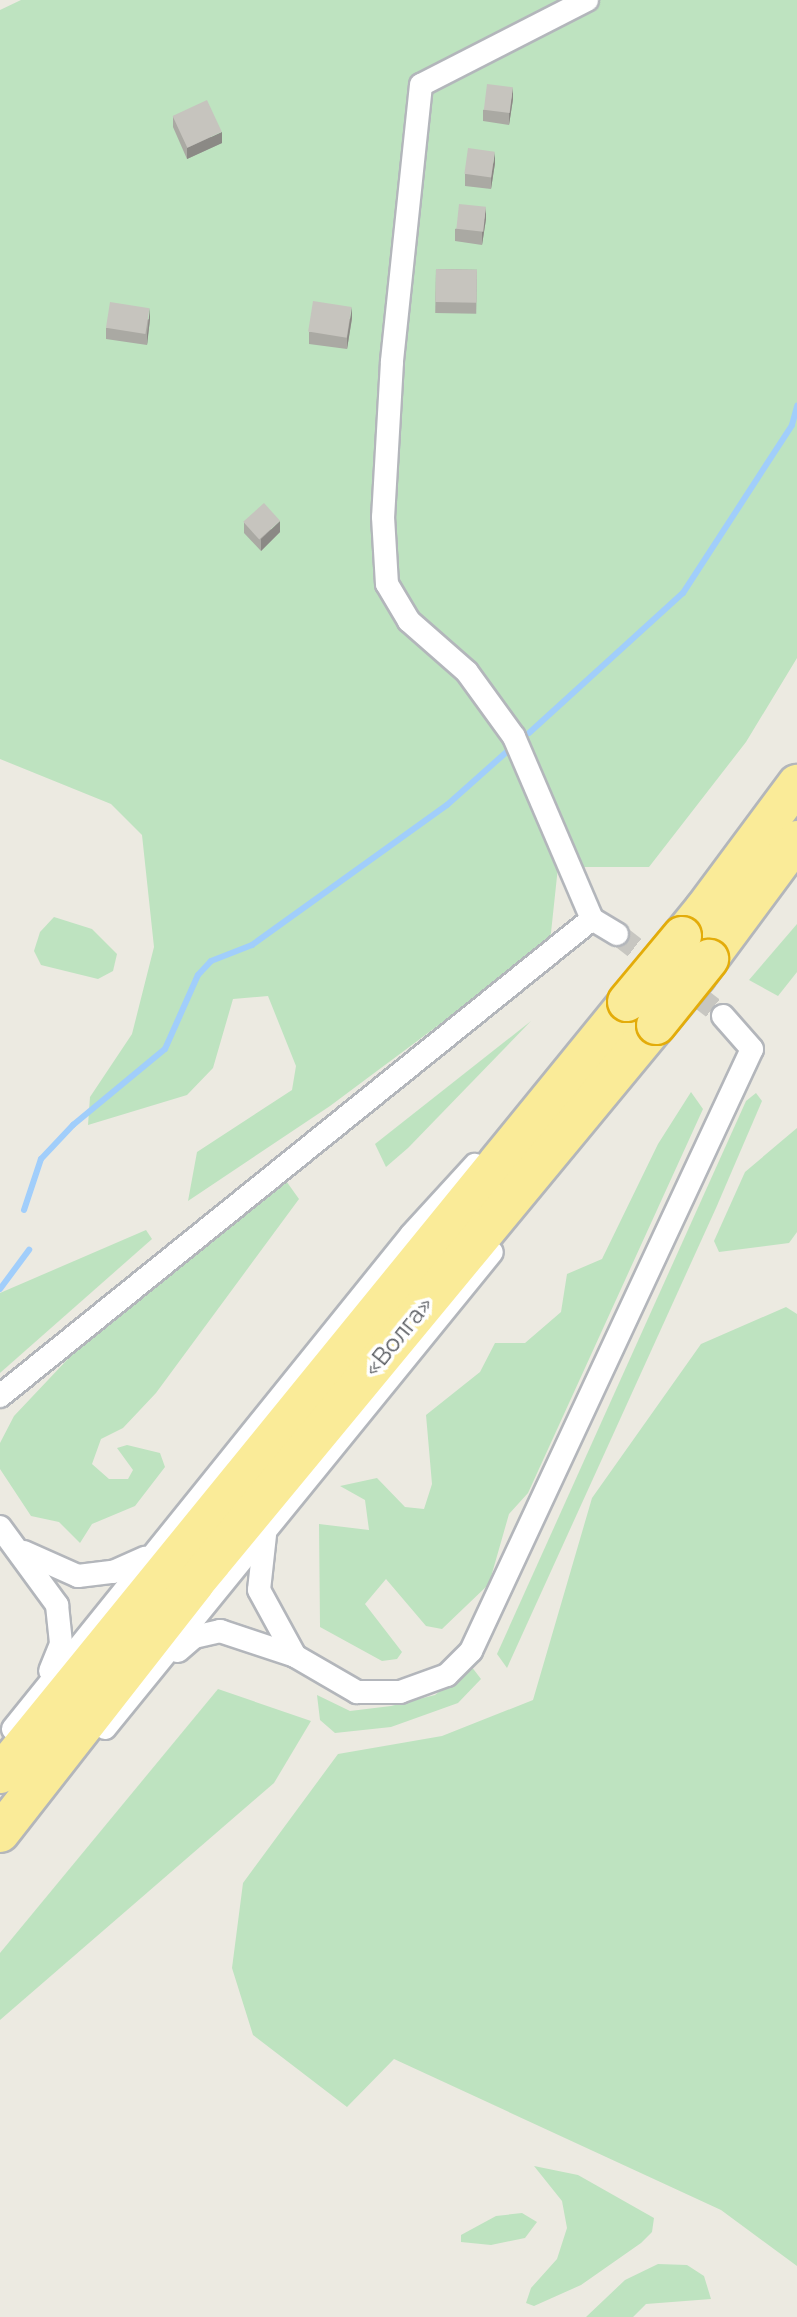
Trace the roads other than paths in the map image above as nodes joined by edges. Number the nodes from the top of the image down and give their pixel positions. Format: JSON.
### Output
{"nodes":[{"id":1,"x":587,"y":0,"type":"edge"},
{"id":2,"x":797,"y":784,"type":"edge"},
{"id":3,"x":797,"y":840,"type":"edge"},
{"id":4,"x":592,"y":919,"type":"junction"},
{"id":5,"x":617,"y":934,"type":"tunnel mouth"},
{"id":6,"x":703,"y":967,"type":"junction"},
{"id":7,"x":723,"y":1016,"type":"tunnel mouth"},
{"id":8,"x":555,"y":1087,"type":"junction"},
{"id":9,"x":0,"y":1396,"type":"edge"},
{"id":10,"x":0,"y":1527,"type":"edge"},
{"id":11,"x":267,"y":1529,"type":"junction"},
{"id":12,"x":22,"y":1551,"type":"junction"},
{"id":13,"x":149,"y":1556,"type":"junction"},
{"id":14,"x":295,"y":1656,"type":"junction"},
{"id":15,"x":149,"y":1675,"type":"junction"},
{"id":16,"x":40,"y":1694,"type":"junction"},
{"id":17,"x":0,"y":1746,"type":"edge"},
{"id":18,"x":0,"y":1774,"type":"edge"},
{"id":19,"x":0,"y":1833,"type":"edge"},
{"id":20,"x":0,"y":1845,"type":"edge"}],
"edges":[{"from":1,"to":4,"type":"street"},
{"from":2,"to":8,"type":"highway","name":"«Волга»"},
{"from":3,"to":6,"type":"highway"},
{"from":4,"to":5,"type":"street"},
{"from":4,"to":9,"type":"street"},
{"from":6,"to":11,"type":"street"},
{"from":6,"to":19,"type":"highway","name":"«Волга»","bridge":true},
{"from":7,"to":14,"type":"street"},
{"from":8,"to":13,"type":"street"},
{"from":8,"to":18,"type":"highway","name":"«Волга»"},
{"from":10,"to":12,"type":"street"},
{"from":11,"to":14,"type":"street"},
{"from":11,"to":15,"type":"street"},
{"from":12,"to":13,"type":"street"},
{"from":12,"to":16,"type":"street"},
{"from":13,"to":16,"type":"street"},
{"from":14,"to":15,"type":"street"},
{"from":15,"to":20,"type":"street"},
{"from":16,"to":17,"type":"street"}]}
